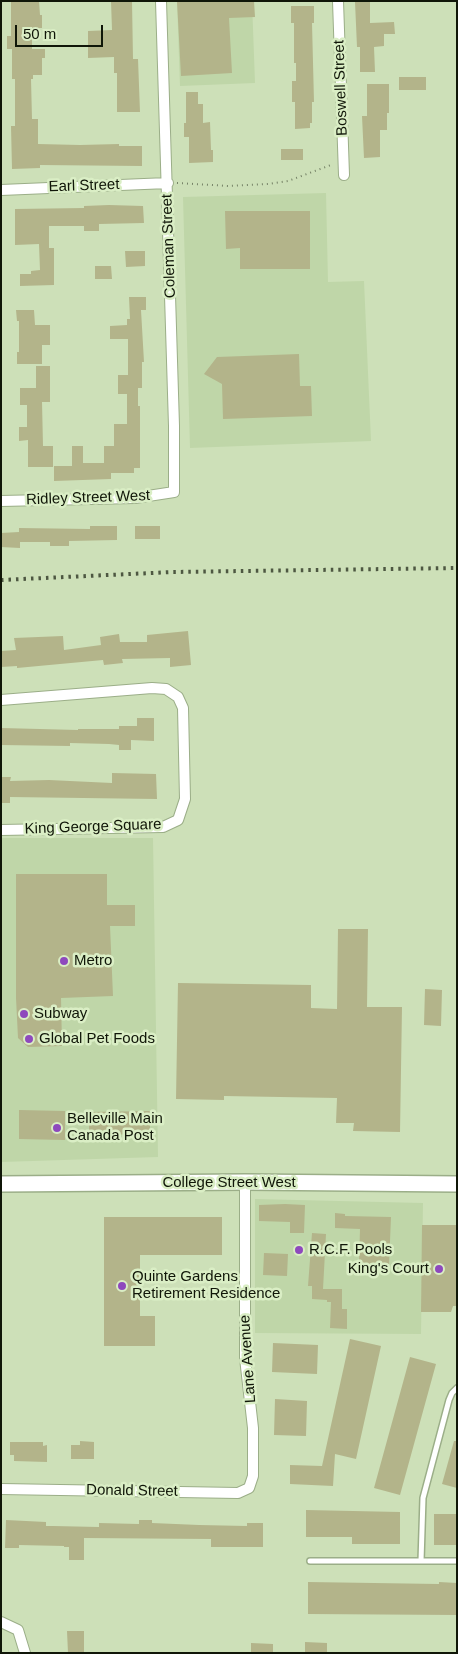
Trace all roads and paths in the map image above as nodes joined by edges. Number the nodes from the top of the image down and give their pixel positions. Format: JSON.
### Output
{"nodes":[{"id":1,"x":161,"y":1,"type":"edge"},
{"id":2,"x":338,"y":1,"type":"edge"},
{"id":3,"x":331,"y":165,"type":"dead end"},
{"id":4,"x":344,"y":175,"type":"dead end"},
{"id":5,"x":168,"y":183,"type":"junction"},
{"id":6,"x":1,"y":190,"type":"edge"},
{"id":7,"x":174,"y":492,"type":"joint"},
{"id":8,"x":1,"y":501,"type":"edge"},
{"id":9,"x":1,"y":700,"type":"edge"},
{"id":10,"x":1,"y":830,"type":"edge"},
{"id":11,"x":245,"y":1182,"type":"junction"},
{"id":12,"x":1,"y":1184,"type":"edge"},
{"id":13,"x":457,"y":1184,"type":"edge"},
{"id":14,"x":457,"y":1388,"type":"edge"},
{"id":15,"x":253,"y":1476,"type":"joint"},
{"id":16,"x":1,"y":1489,"type":"edge"},
{"id":17,"x":310,"y":1561,"type":"dead end"},
{"id":18,"x":421,"y":1561,"type":"junction"},
{"id":19,"x":457,"y":1562,"type":"edge"},
{"id":20,"x":3,"y":1622,"type":"edge"},
{"id":21,"x":24,"y":1653,"type":"edge"}],
"edges":[{"from":1,"to":5,"type":"street","name":"Coleman Street"},
{"from":2,"to":4,"type":"street","name":"Boswell Street"},
{"from":3,"to":5,"type":"path"},
{"from":5,"to":6,"type":"street","name":"Earl Street"},
{"from":5,"to":7,"type":"street","name":"Coleman Street"},
{"from":7,"to":8,"type":"street","name":"Ridley Street West"},
{"from":9,"to":10,"type":"street","name":"King George Square"},
{"from":11,"to":12,"type":"main road","name":"College Street West"},
{"from":11,"to":13,"type":"main road","name":"College Street West"},
{"from":11,"to":15,"type":"street","name":"Lane Avenue"},
{"from":14,"to":18,"type":"lane"},
{"from":15,"to":16,"type":"street","name":"Donald Street"},
{"from":17,"to":18,"type":"lane"},
{"from":18,"to":19,"type":"lane"},
{"from":20,"to":21,"type":"street"}]}
